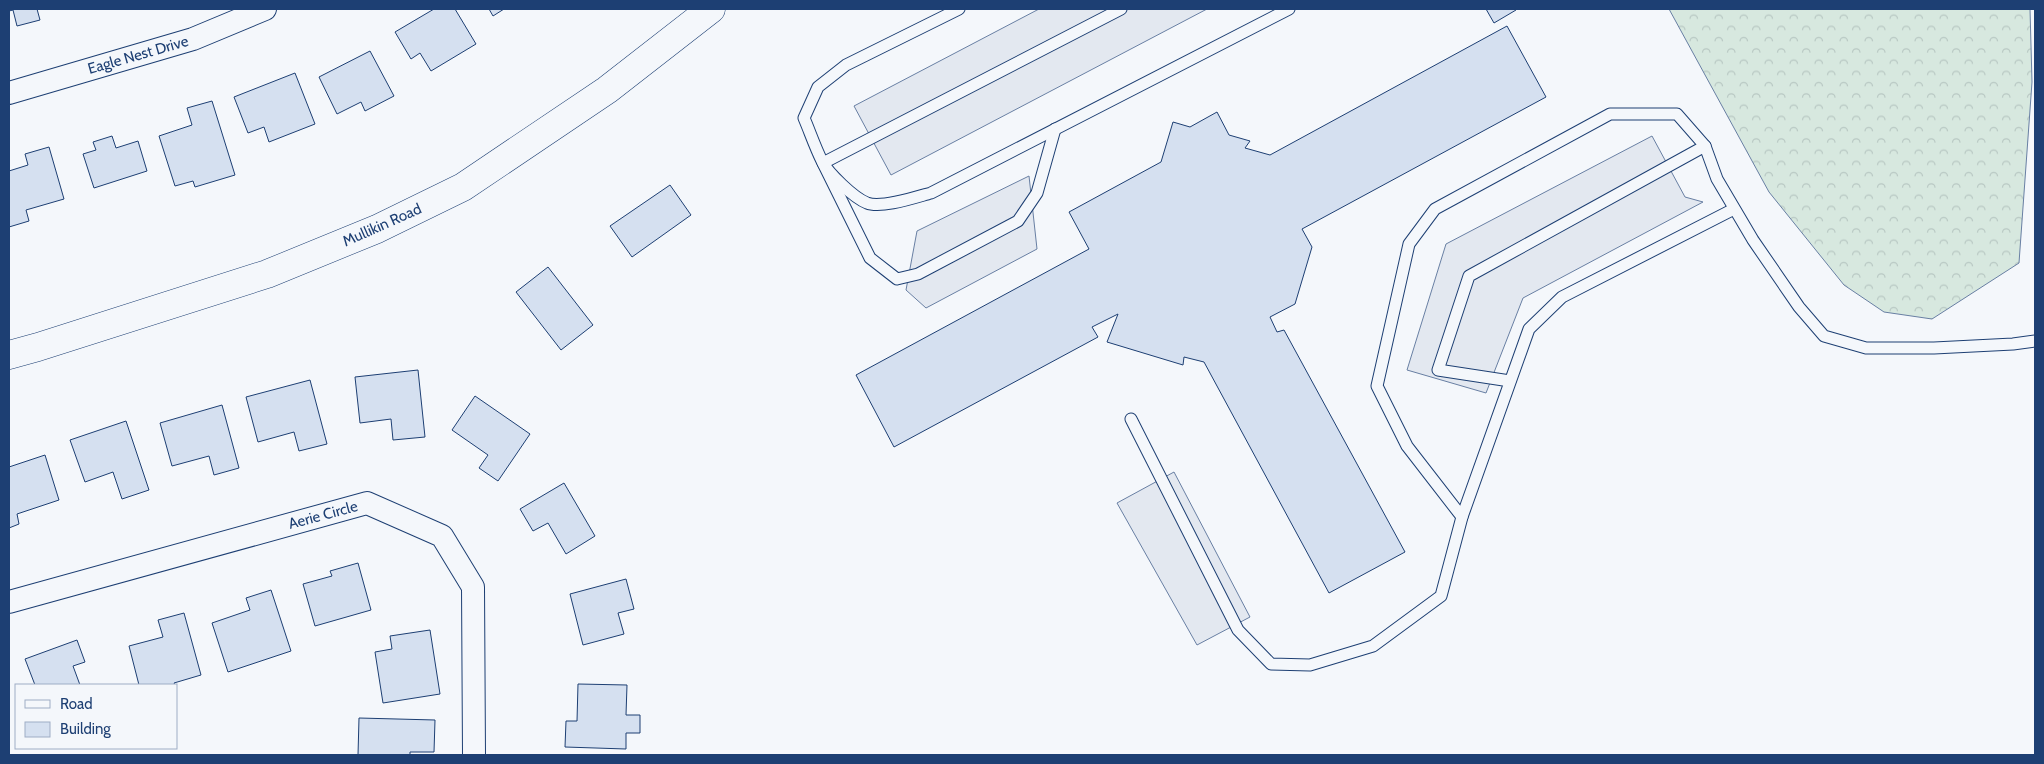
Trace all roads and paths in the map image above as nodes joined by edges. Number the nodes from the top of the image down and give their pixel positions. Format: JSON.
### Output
{"nodes":[{"id":1,"x":265,"y":9,"type":"edge"},
{"id":2,"x":712,"y":9,"type":"edge"},
{"id":3,"x":959,"y":9,"type":"edge"},
{"id":4,"x":1121,"y":9,"type":"edge"},
{"id":5,"x":1289,"y":9,"type":"edge"},
{"id":6,"x":9,"y":93,"type":"edge"},
{"id":7,"x":1055,"y":129,"type":"junction"},
{"id":8,"x":1705,"y":146,"type":"junction"},
{"id":9,"x":823,"y":163,"type":"junction"},
{"id":10,"x":1734,"y":209,"type":"junction"},
{"id":11,"x":2035,"y":340,"type":"edge"},
{"id":12,"x":9,"y":355,"type":"edge"},
{"id":13,"x":1510,"y":381,"type":"junction"},
{"id":14,"x":1131,"y":419,"type":"dead end"},
{"id":15,"x":1462,"y":517,"type":"junction"},
{"id":16,"x":9,"y":602,"type":"edge"},
{"id":17,"x":474,"y":755,"type":"edge"}],
"edges":[{"from":1,"to":6,"type":"street","name":"Eagle Nest Drive"},
{"from":2,"to":12,"type":"street","name":"Mullikin Road"},
{"from":3,"to":9,"type":"lane"},
{"from":4,"to":9,"type":"lane"},
{"from":5,"to":7,"type":"lane"},
{"from":7,"to":9,"type":"lane"},
{"from":7,"to":9,"type":"lane"},
{"from":8,"to":10,"type":"lane"},
{"from":8,"to":13,"type":"lane"},
{"from":8,"to":15,"type":"lane"},
{"from":10,"to":11,"type":"lane"},
{"from":10,"to":13,"type":"lane"},
{"from":13,"to":15,"type":"lane"},
{"from":14,"to":15,"type":"lane"},
{"from":16,"to":17,"type":"street","name":"Aerie Circle"}]}
